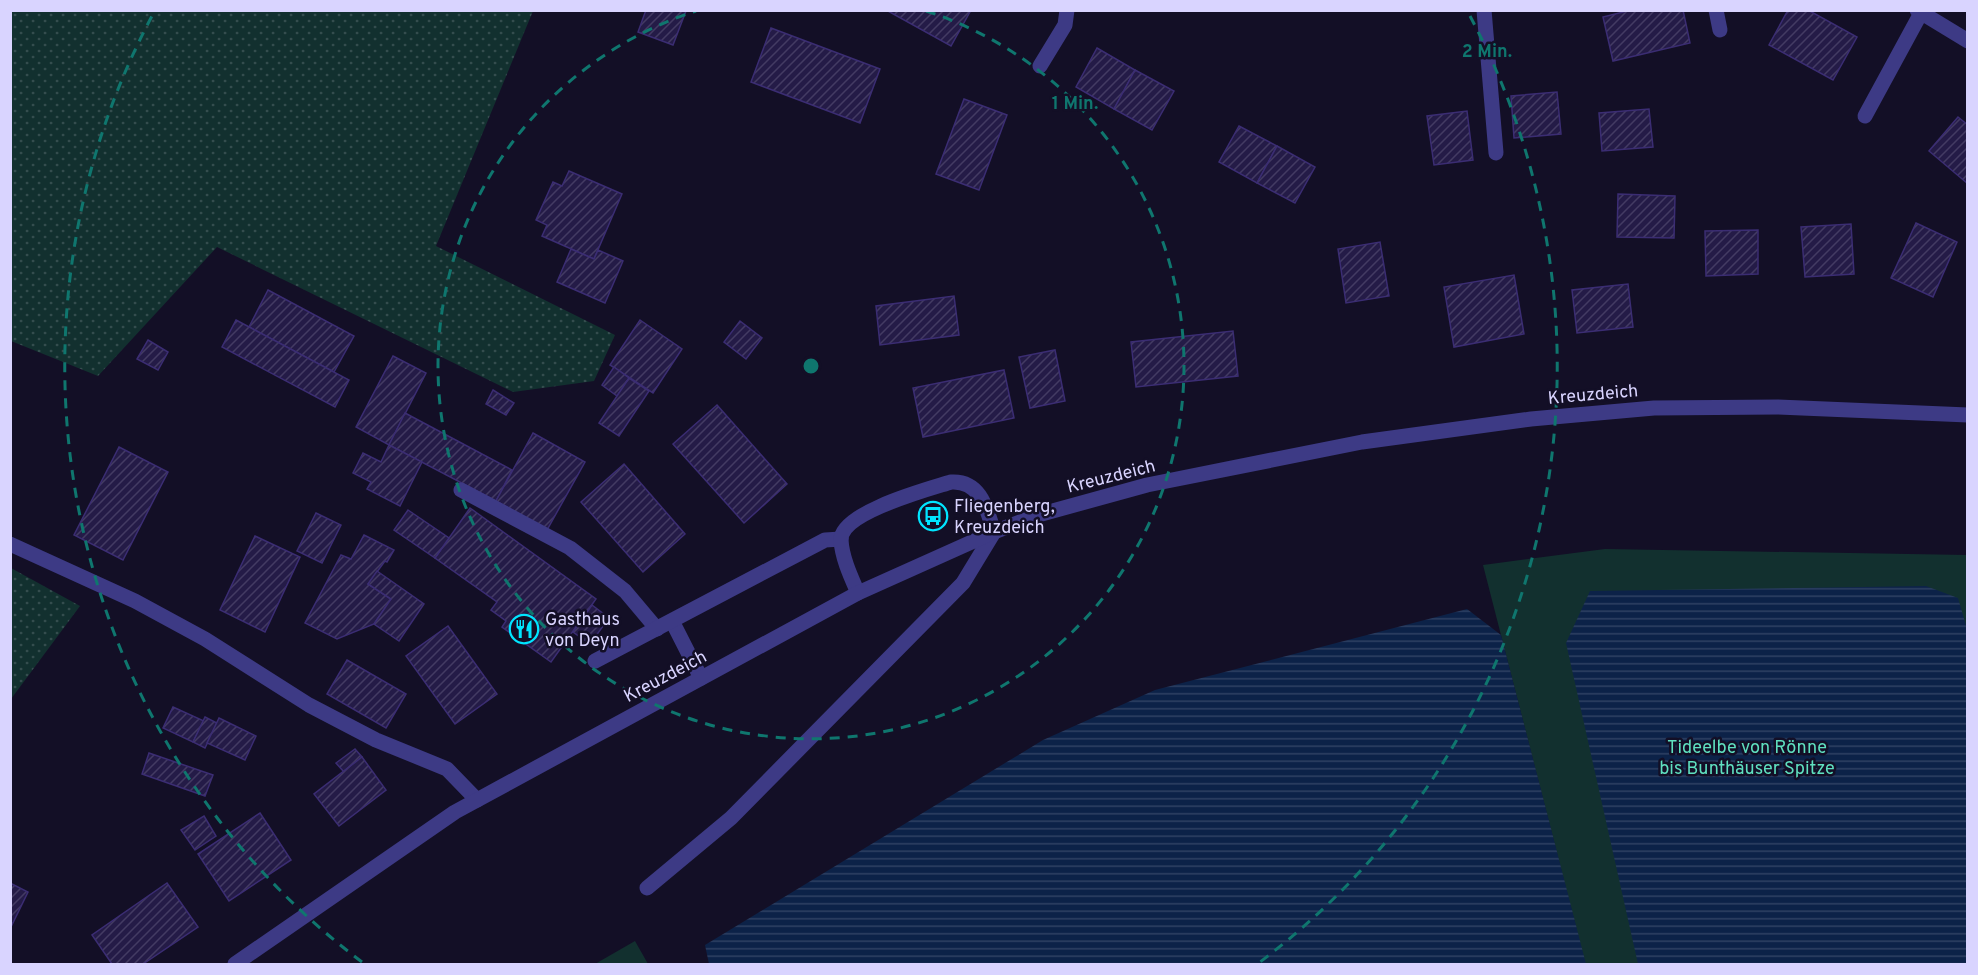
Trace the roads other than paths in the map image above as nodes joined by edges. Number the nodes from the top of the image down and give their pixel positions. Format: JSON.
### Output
{"nodes":[{"id":1,"x":1067,"y":10,"type":"edge"},
{"id":2,"x":1484,"y":10,"type":"edge"},
{"id":3,"x":1716,"y":10,"type":"edge"},
{"id":4,"x":1919,"y":12,"type":"edge"},
{"id":5,"x":1720,"y":30,"type":"dead end"},
{"id":6,"x":1968,"y":41,"type":"edge"},
{"id":7,"x":1040,"y":66,"type":"dead end"},
{"id":8,"x":1865,"y":117,"type":"dead end"},
{"id":9,"x":1496,"y":153,"type":"dead end"},
{"id":10,"x":1968,"y":415,"type":"edge"},
{"id":11,"x":461,"y":490,"type":"dead end"},
{"id":12,"x":994,"y":532,"type":"junction"},
{"id":13,"x":841,"y":539,"type":"junction"},
{"id":14,"x":10,"y":544,"type":"edge"},
{"id":15,"x":858,"y":593,"type":"junction"},
{"id":16,"x":672,"y":621,"type":"junction"},
{"id":17,"x":657,"y":629,"type":"junction"},
{"id":18,"x":595,"y":661,"type":"dead end"},
{"id":19,"x":701,"y":678,"type":"junction"},
{"id":20,"x":477,"y":800,"type":"junction"},
{"id":21,"x":647,"y":888,"type":"dead end"},
{"id":22,"x":235,"y":964,"type":"edge"}],
"edges":[{"from":1,"to":7,"type":"street"},
{"from":2,"to":9,"type":"street"},
{"from":3,"to":5,"type":"street"},
{"from":4,"to":6,"type":"street"},
{"from":4,"to":8,"type":"street"},
{"from":10,"to":12,"type":"street","name":"Kreuzdeich"},
{"from":11,"to":17,"type":"street"},
{"from":12,"to":13,"type":"street"},
{"from":12,"to":15,"type":"street","name":"Kreuzdeich"},
{"from":12,"to":21,"type":"street"},
{"from":13,"to":15,"type":"street"},
{"from":13,"to":16,"type":"street"},
{"from":14,"to":20,"type":"street"},
{"from":15,"to":19,"type":"street","name":"Kreuzdeich"},
{"from":16,"to":17,"type":"street"},
{"from":16,"to":19,"type":"street"},
{"from":17,"to":18,"type":"street"},
{"from":19,"to":20,"type":"street","name":"Kreuzdeich"},
{"from":20,"to":22,"type":"street","name":"Kreuzdeich"}]}
